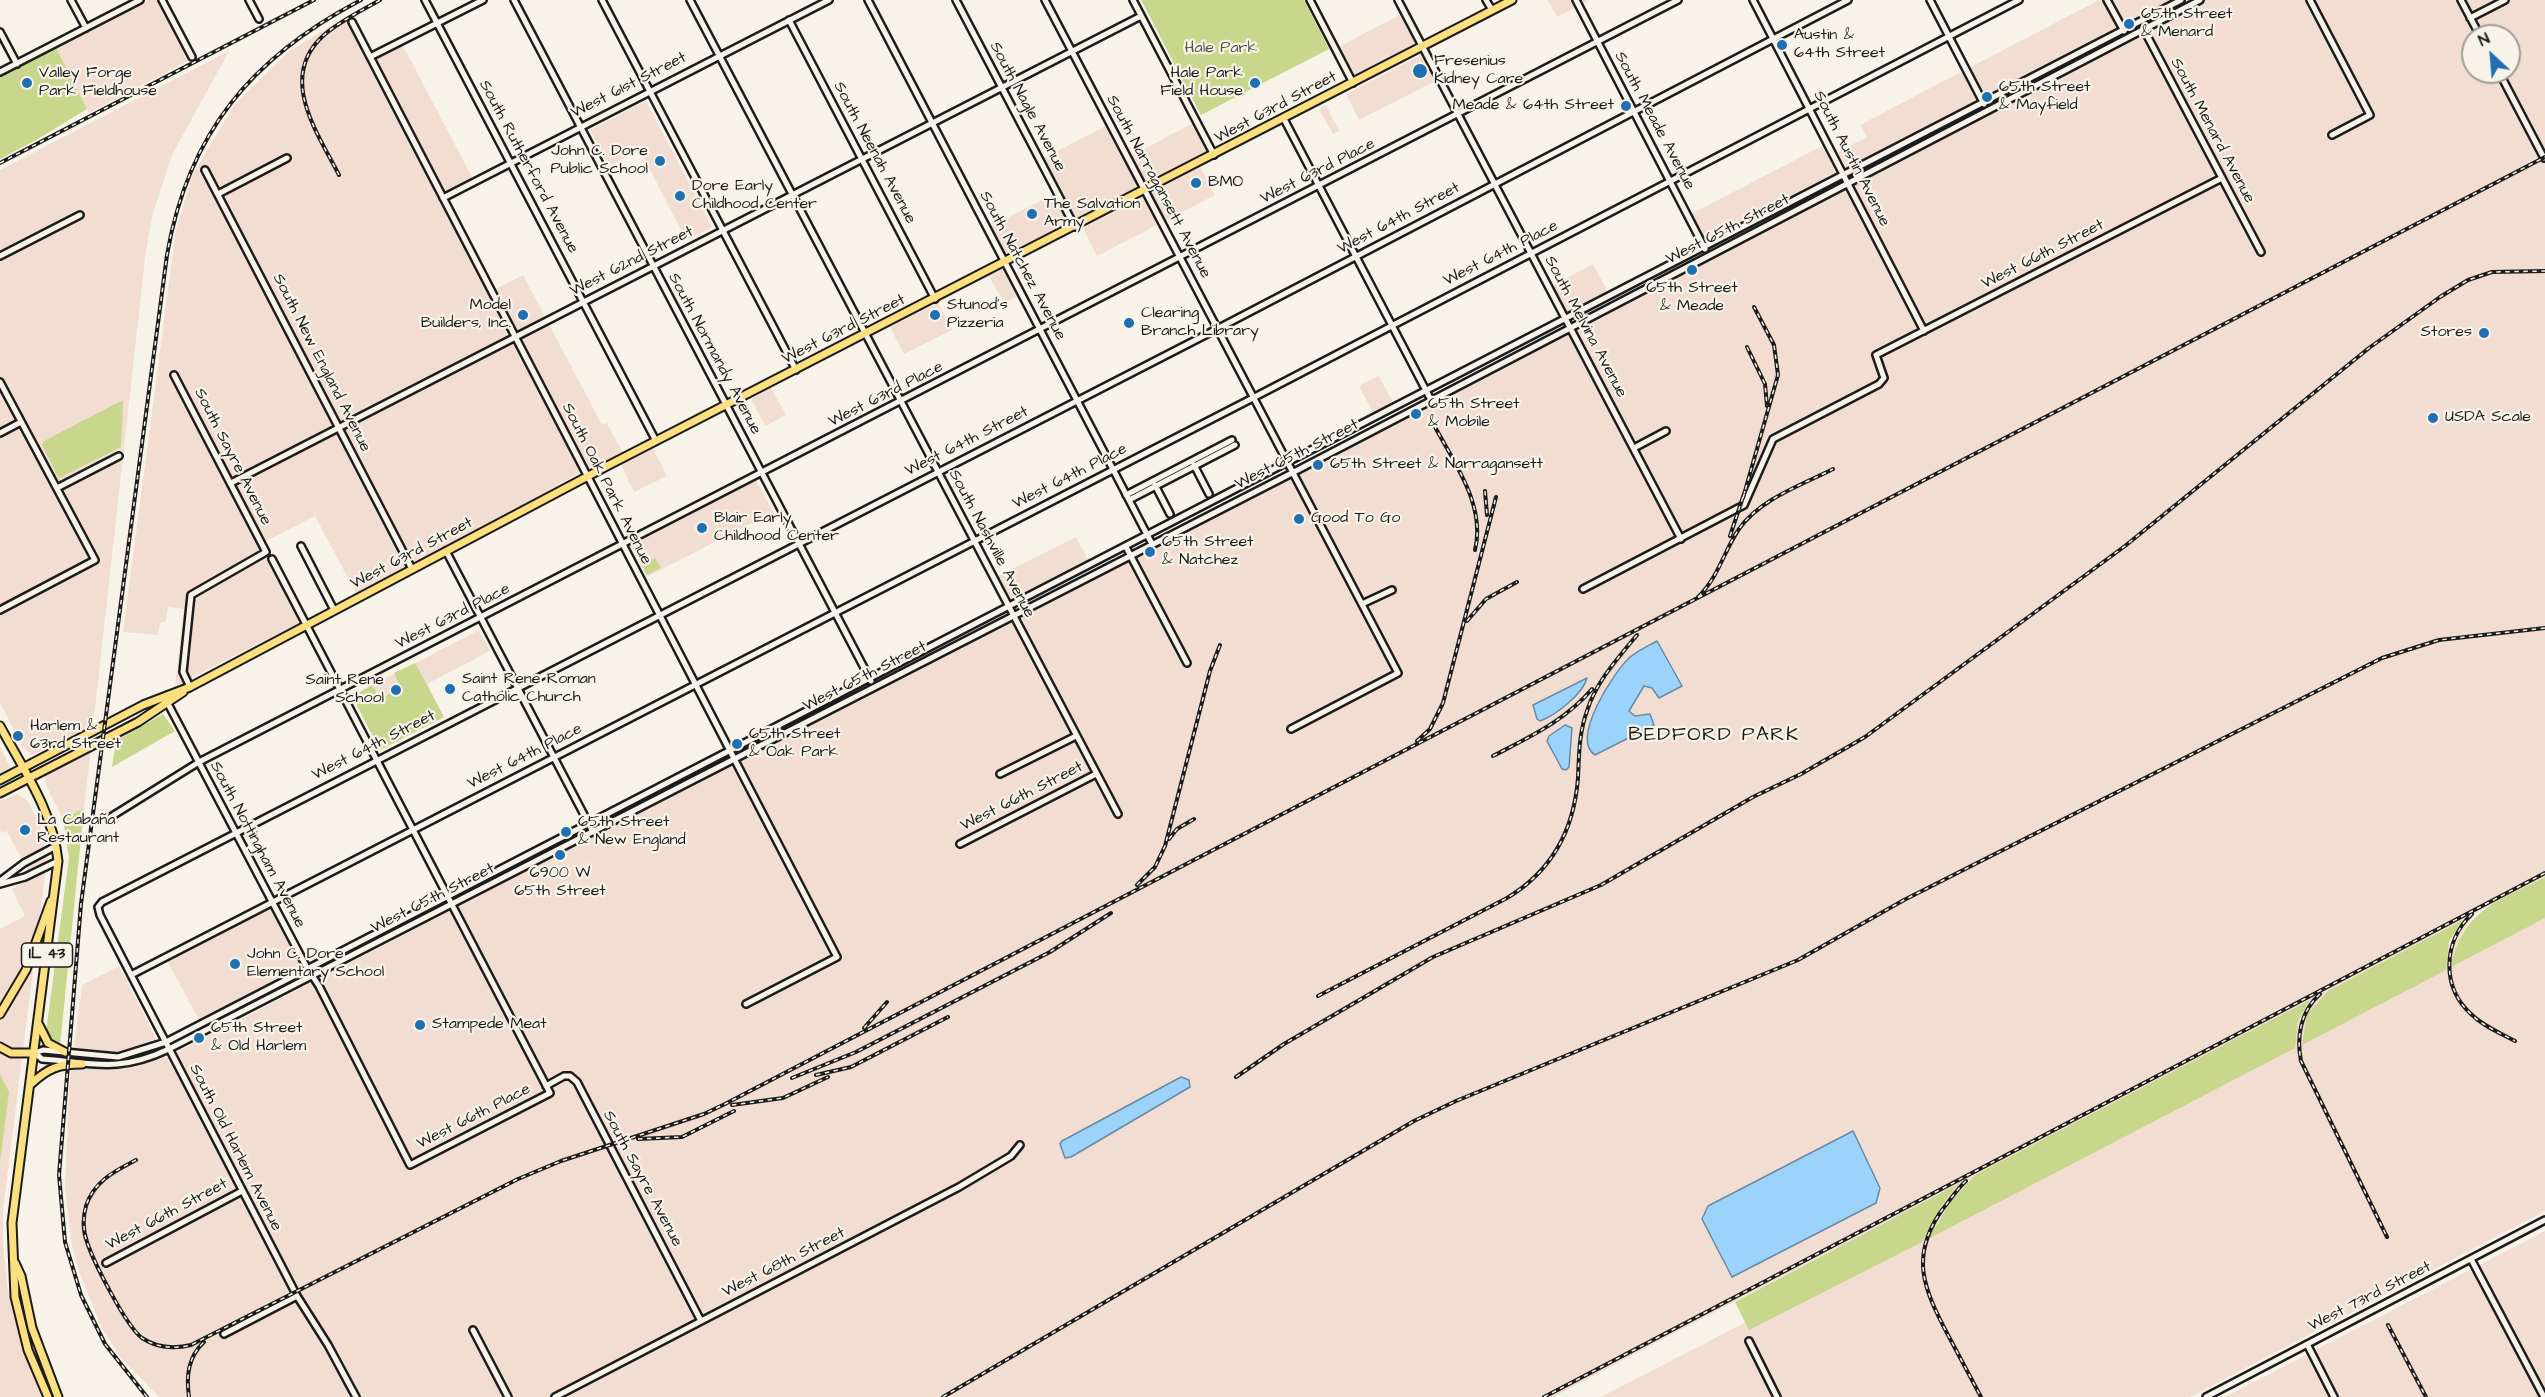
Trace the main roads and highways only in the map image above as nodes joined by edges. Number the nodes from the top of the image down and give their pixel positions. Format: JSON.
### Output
{"nodes":[{"id":1,"x":1512,"y":0,"type":"edge"},
{"id":2,"x":166,"y":700,"type":"junction"},
{"id":3,"x":0,"y":726,"type":"edge"},
{"id":4,"x":23,"y":768,"type":"junction"},
{"id":5,"x":28,"y":778,"type":"junction"},
{"id":6,"x":0,"y":780,"type":"edge"},
{"id":7,"x":0,"y":793,"type":"edge"},
{"id":8,"x":55,"y":887,"type":"junction"},
{"id":9,"x":0,"y":1014,"type":"edge"},
{"id":10,"x":38,"y":1023,"type":"junction"},
{"id":11,"x":0,"y":1047,"type":"edge"},
{"id":12,"x":65,"y":1052,"type":"road end"},
{"id":13,"x":34,"y":1053,"type":"junction"},
{"id":14,"x":82,"y":1064,"type":"road end"},
{"id":15,"x":30,"y":1084,"type":"junction"},
{"id":16,"x":14,"y":1261,"type":"junction"},
{"id":17,"x":48,"y":1397,"type":"edge"},
{"id":18,"x":58,"y":1397,"type":"edge"}],
"edges":[{"from":1,"to":2,"type":"main road","name":"West 63rd Street"},
{"from":2,"to":4,"type":"main road","name":"West 63rd Street"},
{"from":2,"to":5,"type":"main road","name":"West 63rd Street"},
{"from":3,"to":4,"type":"main road","number":"IL 43"},
{"from":4,"to":5,"type":"main road","number":"IL 43"},
{"from":4,"to":6,"type":"main road","name":"West 63rd Street"},
{"from":5,"to":7,"type":"main road","name":"West 63rd Street"},
{"from":5,"to":8,"type":"main road","number":"IL 43"},
{"from":8,"to":9,"type":"main road"},
{"from":8,"to":10,"type":"main road","number":"IL 43"},
{"from":10,"to":12,"type":"main road"},
{"from":10,"to":13,"type":"main road","number":"IL 43"},
{"from":11,"to":13,"type":"main road"},
{"from":13,"to":15,"type":"main road","number":"IL 43"},
{"from":14,"to":15,"type":"main road"},
{"from":15,"to":16,"type":"main road","number":"IL 43"},
{"from":16,"to":17,"type":"main road","number":"IL 43"},
{"from":16,"to":18,"type":"main road","number":"IL 43"}]}
